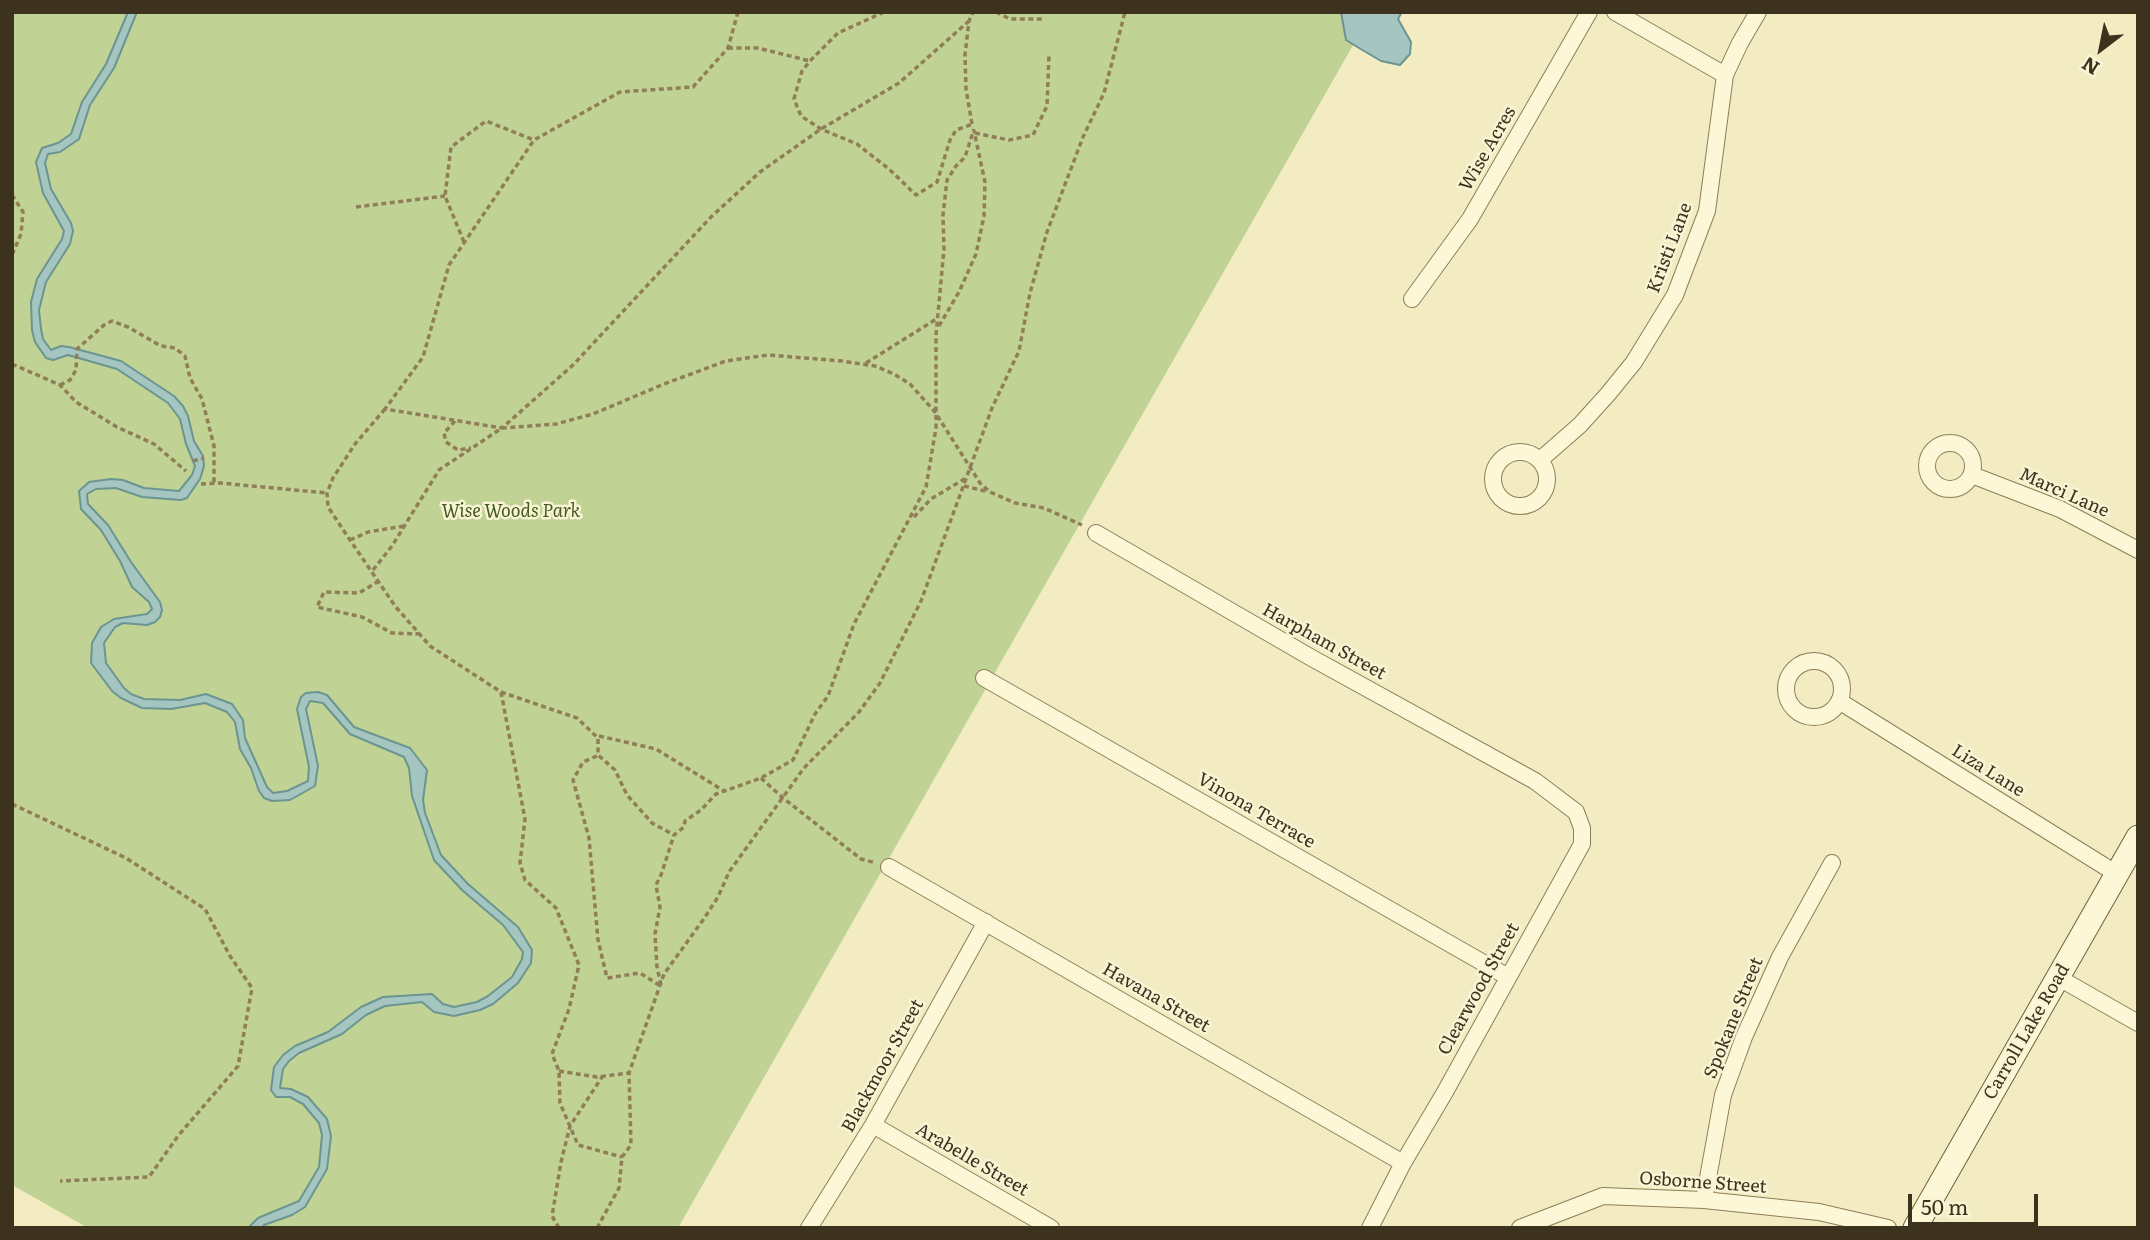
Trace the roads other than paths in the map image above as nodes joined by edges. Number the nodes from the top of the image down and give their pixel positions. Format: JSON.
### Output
{"nodes":[{"id":1,"x":1589,"y":12,"type":"edge"},
{"id":2,"x":1615,"y":12,"type":"edge"},
{"id":3,"x":1758,"y":12,"type":"edge"},
{"id":4,"x":1725,"y":75,"type":"junction"},
{"id":5,"x":1412,"y":299,"type":"dead end"},
{"id":6,"x":1540,"y":460,"type":"dead end"},
{"id":7,"x":1972,"y":475,"type":"dead end"},
{"id":8,"x":1096,"y":533,"type":"road end"},
{"id":9,"x":2138,"y":550,"type":"edge"},
{"id":10,"x":984,"y":678,"type":"dead end"},
{"id":11,"x":1839,"y":701,"type":"dead end"},
{"id":12,"x":1535,"y":781,"type":"joint"},
{"id":13,"x":2138,"y":836,"type":"edge"},
{"id":14,"x":1832,"y":863,"type":"dead end"},
{"id":15,"x":889,"y":867,"type":"road end"},
{"id":16,"x":2116,"y":874,"type":"junction"},
{"id":17,"x":986,"y":922,"type":"junction"},
{"id":18,"x":1508,"y":977,"type":"junction"},
{"id":19,"x":2059,"y":978,"type":"junction"},
{"id":20,"x":2138,"y":1023,"type":"edge"},
{"id":21,"x":873,"y":1125,"type":"junction"},
{"id":22,"x":1403,"y":1163,"type":"junction"},
{"id":23,"x":1704,"y":1200,"type":"junction"},
{"id":24,"x":809,"y":1228,"type":"edge"},
{"id":25,"x":1051,"y":1228,"type":"edge"},
{"id":26,"x":1370,"y":1228,"type":"edge"},
{"id":27,"x":1520,"y":1228,"type":"edge"},
{"id":28,"x":1888,"y":1228,"type":"edge"},
{"id":29,"x":1915,"y":1228,"type":"edge"}],
"edges":[{"from":1,"to":5,"type":"street","name":"Wise Acres"},
{"from":2,"to":4,"type":"street"},
{"from":3,"to":4,"type":"street","name":"Kristi Lane"},
{"from":4,"to":6,"type":"street","name":"Kristi Lane"},
{"from":7,"to":9,"type":"street","name":"Marci Lane"},
{"from":8,"to":12,"type":"street","name":"Harpham Street"},
{"from":10,"to":18,"type":"street","name":"Vinona Terrace"},
{"from":11,"to":16,"type":"street","name":"Liza Lane"},
{"from":12,"to":18,"type":"street","name":"Clearwood Street"},
{"from":13,"to":16,"type":"street","name":"Carroll Lake Road"},
{"from":14,"to":23,"type":"street","name":"Spokane Street"},
{"from":15,"to":17,"type":"street","name":"Havana Street"},
{"from":16,"to":19,"type":"street","name":"Carroll Lake Road"},
{"from":17,"to":21,"type":"street","name":"Blackmoor Street"},
{"from":17,"to":22,"type":"street","name":"Havana Street"},
{"from":18,"to":22,"type":"street","name":"Clearwood Street"},
{"from":19,"to":20,"type":"street"},
{"from":19,"to":29,"type":"street","name":"Carroll Lake Road"},
{"from":21,"to":24,"type":"street","name":"Blackmoor Street"},
{"from":21,"to":25,"type":"street","name":"Arabelle Street"},
{"from":22,"to":26,"type":"street","name":"Clearwood Street"},
{"from":23,"to":27,"type":"street","name":"Osborne Street"},
{"from":23,"to":28,"type":"street","name":"Osborne Street"}]}
